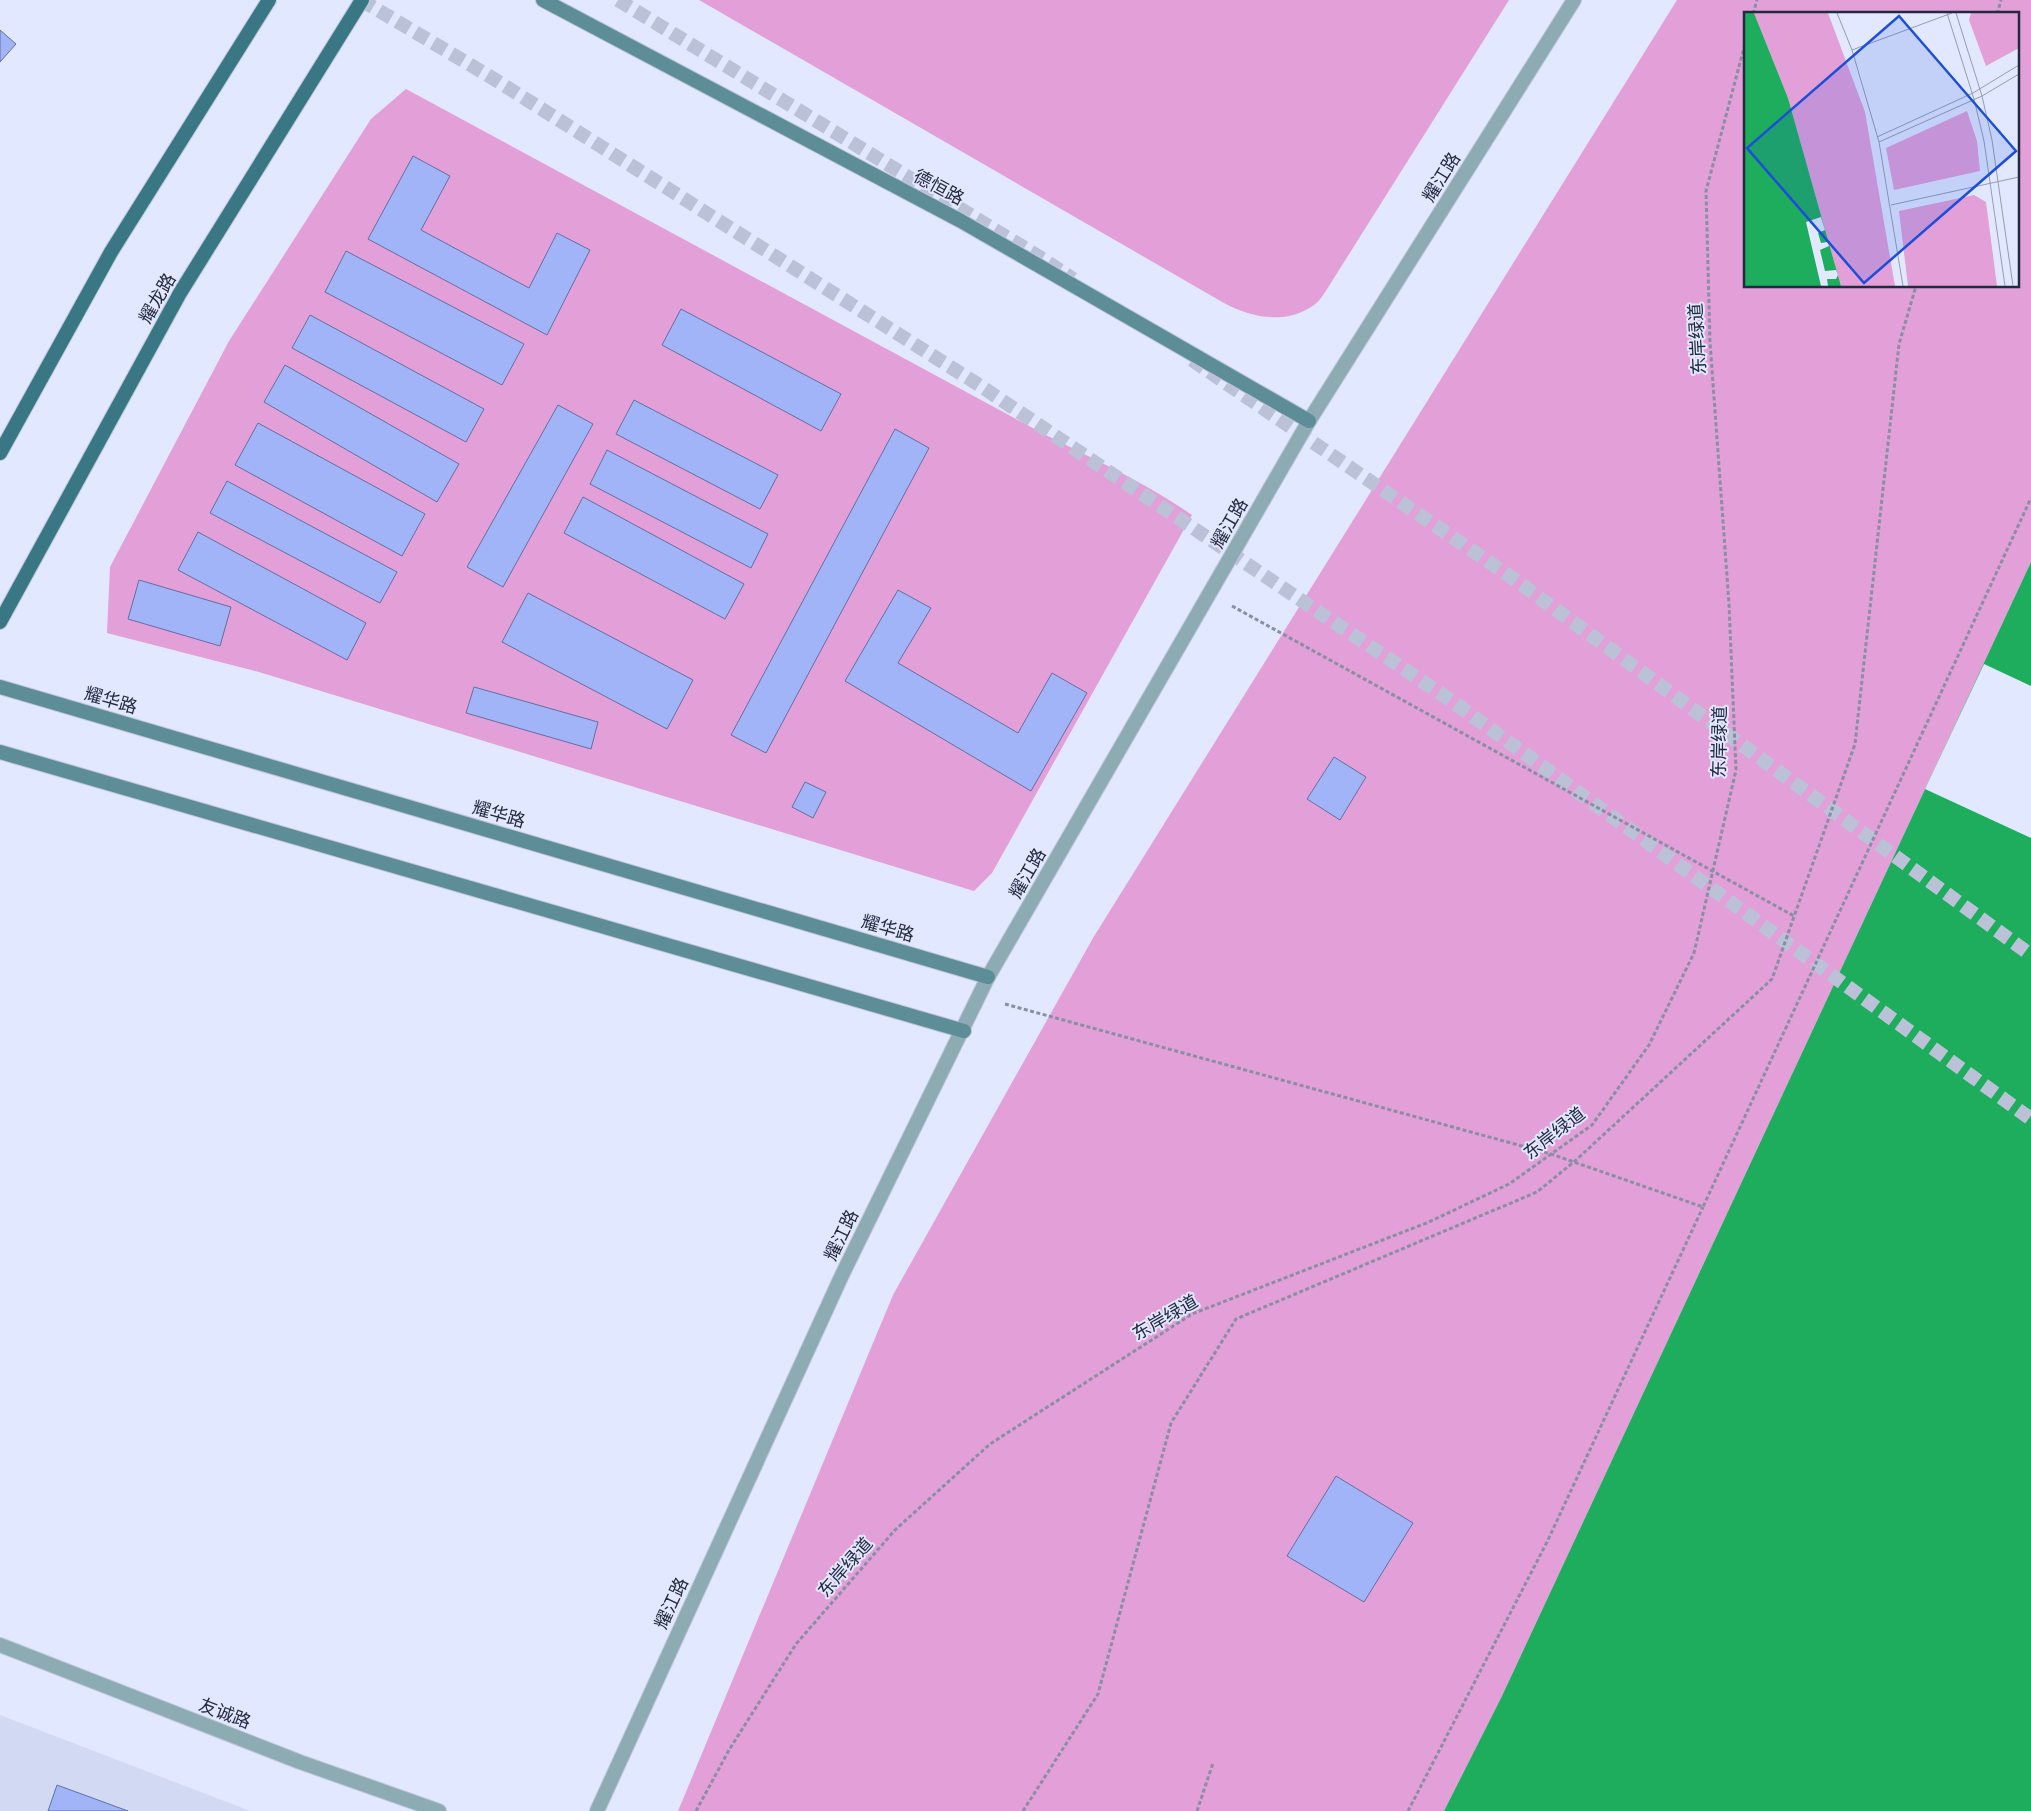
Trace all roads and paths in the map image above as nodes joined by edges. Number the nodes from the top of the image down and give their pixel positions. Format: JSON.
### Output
{"nodes":[{"id":1,"x":269,"y":0,"type":"edge"},
{"id":2,"x":362,"y":0,"type":"edge"},
{"id":3,"x":543,"y":0,"type":"edge"},
{"id":4,"x":1574,"y":0,"type":"edge"},
{"id":5,"x":1744,"y":48,"type":"edge"},
{"id":6,"x":1915,"y":288,"type":"edge"},
{"id":7,"x":1309,"y":421,"type":"junction"},
{"id":8,"x":0,"y":453,"type":"edge"},
{"id":9,"x":2031,"y":498,"type":"edge"},
{"id":10,"x":1210,"y":594,"type":"junction"},
{"id":11,"x":0,"y":622,"type":"edge"},
{"id":12,"x":0,"y":687,"type":"edge"},
{"id":13,"x":0,"y":752,"type":"edge"},
{"id":14,"x":1713,"y":871,"type":"junction"},
{"id":15,"x":1794,"y":916,"type":"junction"},
{"id":16,"x":988,"y":977,"type":"junction"},
{"id":17,"x":979,"y":996,"type":"junction"},
{"id":18,"x":964,"y":1031,"type":"junction"},
{"id":19,"x":1551,"y":1154,"type":"junction"},
{"id":20,"x":1576,"y":1161,"type":"junction"},
{"id":21,"x":1703,"y":1207,"type":"junction"},
{"id":22,"x":0,"y":1645,"type":"edge"},
{"id":23,"x":1213,"y":1763,"type":"dead end"},
{"id":24,"x":439,"y":1811,"type":"edge"},
{"id":25,"x":597,"y":1811,"type":"edge"},
{"id":26,"x":696,"y":1811,"type":"edge"},
{"id":27,"x":1023,"y":1811,"type":"edge"},
{"id":28,"x":1197,"y":1811,"type":"edge"},
{"id":29,"x":1408,"y":1811,"type":"edge"}],
"edges":[{"from":1,"to":8,"type":"main road"},
{"from":2,"to":11,"type":"main road","name":"耀龙路"},
{"from":3,"to":7,"type":"main road","name":"德恒路"},
{"from":4,"to":7,"type":"street","name":"耀江路"},
{"from":5,"to":14,"type":"path","name":"东岸绿道"},
{"from":6,"to":15,"type":"path"},
{"from":7,"to":10,"type":"street","name":"耀江路"},
{"from":9,"to":21,"type":"path"},
{"from":10,"to":14,"type":"path"},
{"from":10,"to":16,"type":"street","name":"耀江路"},
{"from":12,"to":16,"type":"main road","name":"耀华路"},
{"from":13,"to":18,"type":"main road"},
{"from":14,"to":15,"type":"path"},
{"from":14,"to":19,"type":"path","name":"东岸绿道"},
{"from":15,"to":20,"type":"path"},
{"from":16,"to":17,"type":"street","name":"耀江路"},
{"from":17,"to":18,"type":"street","name":"耀江路"},
{"from":17,"to":19,"type":"path"},
{"from":18,"to":25,"type":"street","name":"耀江路"},
{"from":19,"to":20,"type":"path"},
{"from":19,"to":26,"type":"path","name":"东岸绿道"},
{"from":20,"to":21,"type":"path"},
{"from":20,"to":27,"type":"path"},
{"from":21,"to":29,"type":"path"},
{"from":22,"to":24,"type":"street","name":"友诚路"},
{"from":23,"to":28,"type":"path"}]}
